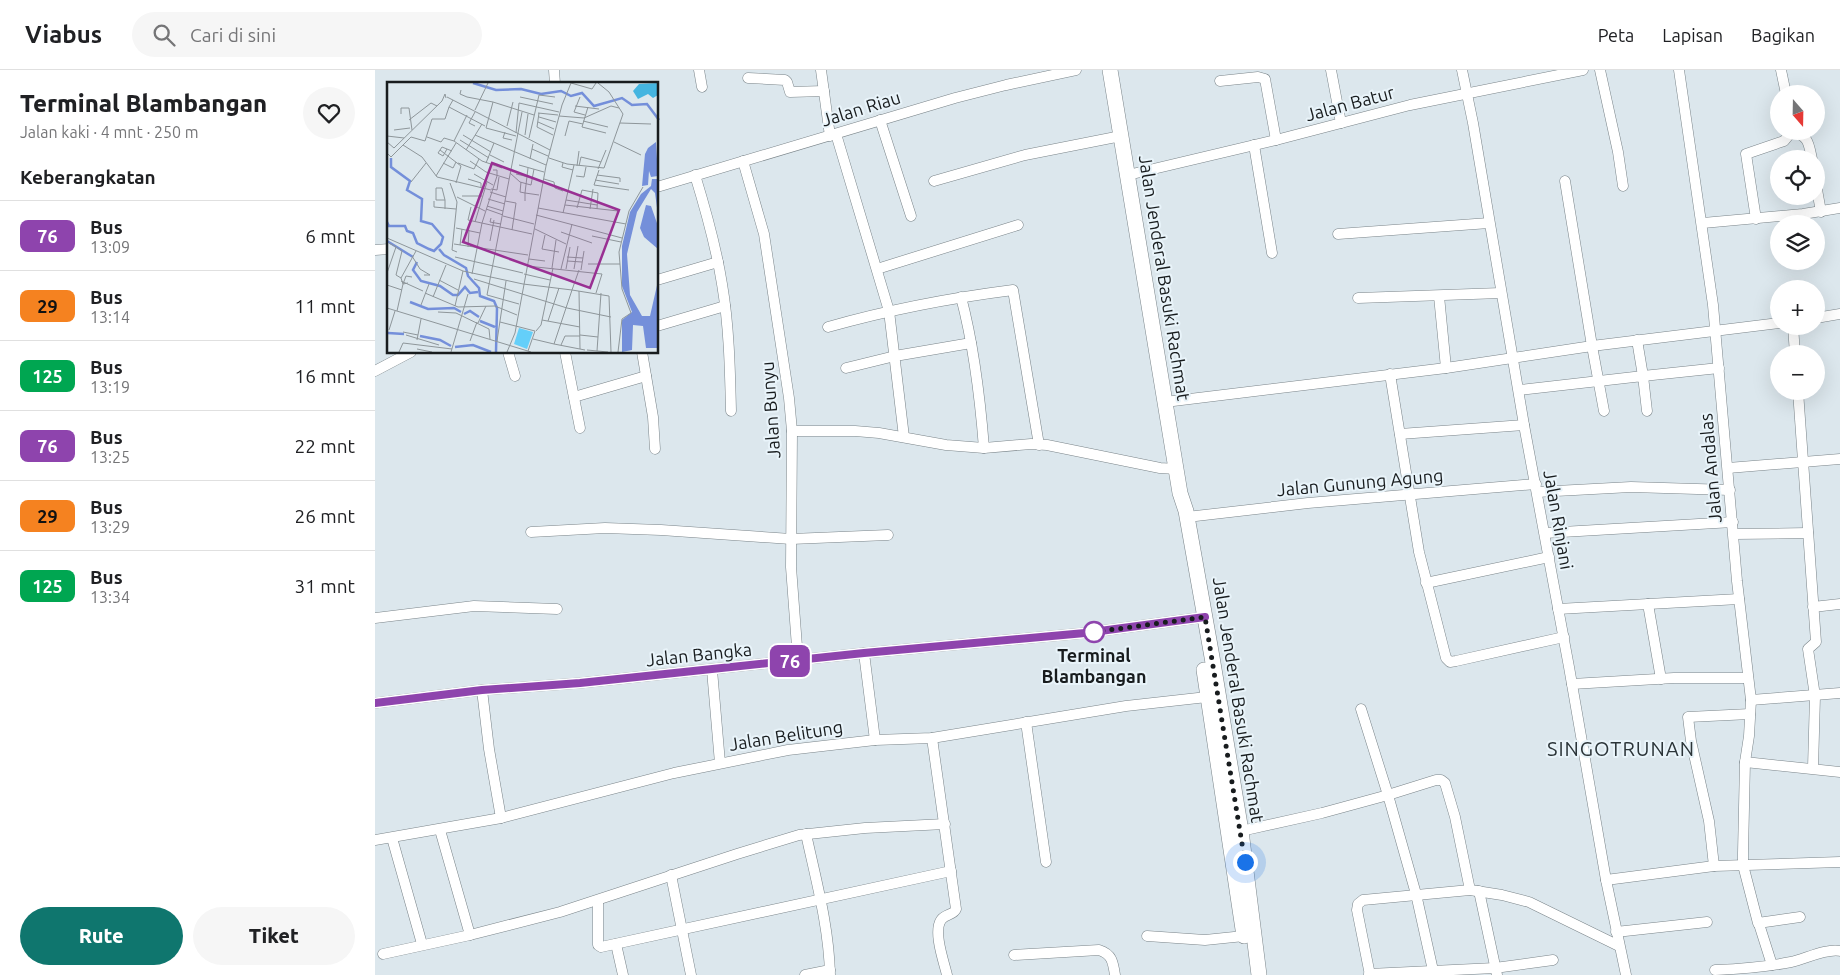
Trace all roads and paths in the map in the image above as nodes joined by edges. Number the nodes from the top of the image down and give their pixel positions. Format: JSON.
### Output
{"nodes":[{"id":1,"x":699,"y":70,"type":"edge"},
{"id":2,"x":821,"y":70,"type":"edge"},
{"id":3,"x":1076,"y":70,"type":"edge"},
{"id":4,"x":1110,"y":70,"type":"edge"},
{"id":5,"x":1331,"y":70,"type":"edge"},
{"id":6,"x":1462,"y":70,"type":"edge"},
{"id":7,"x":1583,"y":70,"type":"edge"},
{"id":8,"x":1600,"y":70,"type":"edge"},
{"id":9,"x":1679,"y":70,"type":"edge"},
{"id":10,"x":1781,"y":70,"type":"edge"},
{"id":11,"x":749,"y":78,"type":"dead end"},
{"id":12,"x":1220,"y":81,"type":"dead end"},
{"id":13,"x":1784,"y":85,"type":"edge"},
{"id":14,"x":702,"y":87,"type":"dead end"},
{"id":15,"x":823,"y":91,"type":"junction"},
{"id":16,"x":1466,"y":92,"type":"junction"},
{"id":17,"x":880,"y":120,"type":"junction"},
{"id":18,"x":1341,"y":123,"type":"junction"},
{"id":19,"x":833,"y":135,"type":"junction"},
{"id":20,"x":1121,"y":136,"type":"junction"},
{"id":21,"x":1276,"y":140,"type":"junction"},
{"id":22,"x":1785,"y":140,"type":"edge"},
{"id":23,"x":1254,"y":145,"type":"junction"},
{"id":24,"x":743,"y":161,"type":"junction"},
{"id":25,"x":695,"y":175,"type":"junction"},
{"id":26,"x":1127,"y":175,"type":"junction"},
{"id":27,"x":934,"y":181,"type":"dead end"},
{"id":28,"x":1565,"y":181,"type":"dead end"},
{"id":29,"x":659,"y":186,"type":"edge"},
{"id":30,"x":1623,"y":186,"type":"dead end"},
{"id":31,"x":1820,"y":205,"type":"edge"},
{"id":32,"x":1840,"y":208,"type":"edge"},
{"id":33,"x":1821,"y":212,"type":"junction"},
{"id":34,"x":911,"y":216,"type":"dead end"},
{"id":35,"x":1756,"y":219,"type":"junction"},
{"id":36,"x":1703,"y":222,"type":"junction"},
{"id":37,"x":1489,"y":223,"type":"junction"},
{"id":38,"x":1018,"y":224,"type":"dead end"},
{"id":39,"x":1339,"y":234,"type":"dead end"},
{"id":40,"x":1272,"y":254,"type":"dead end"},
{"id":41,"x":718,"y":262,"type":"junction"},
{"id":42,"x":877,"y":269,"type":"junction"},
{"id":43,"x":659,"y":279,"type":"edge"},
{"id":44,"x":1501,"y":293,"type":"junction"},
{"id":45,"x":1439,"y":296,"type":"junction"},
{"id":46,"x":961,"y":297,"type":"junction"},
{"id":47,"x":1358,"y":298,"type":"dead end"},
{"id":48,"x":725,"y":306,"type":"junction"},
{"id":49,"x":889,"y":311,"type":"junction"},
{"id":50,"x":1840,"y":314,"type":"edge"},
{"id":51,"x":1825,"y":316,"type":"edge"},
{"id":52,"x":1770,"y":324,"type":"edge"},
{"id":53,"x":659,"y":325,"type":"edge"},
{"id":54,"x":827,"y":327,"type":"dead end"},
{"id":55,"x":1716,"y":329,"type":"junction"},
{"id":56,"x":1637,"y":340,"type":"junction"},
{"id":57,"x":971,"y":343,"type":"junction"},
{"id":58,"x":1592,"y":346,"type":"junction"},
{"id":59,"x":407,"y":354,"type":"edge"},
{"id":60,"x":509,"y":354,"type":"edge"},
{"id":61,"x":565,"y":354,"type":"edge"},
{"id":62,"x":642,"y":354,"type":"edge"},
{"id":63,"x":895,"y":356,"type":"junction"},
{"id":64,"x":1513,"y":359,"type":"junction"},
{"id":65,"x":846,"y":368,"type":"dead end"},
{"id":66,"x":1446,"y":368,"type":"junction"},
{"id":67,"x":1719,"y":368,"type":"junction"},
{"id":68,"x":375,"y":371,"type":"edge"},
{"id":69,"x":1391,"y":374,"type":"junction"},
{"id":70,"x":515,"y":376,"type":"dead end"},
{"id":71,"x":646,"y":376,"type":"junction"},
{"id":72,"x":1643,"y":376,"type":"junction"},
{"id":73,"x":1599,"y":380,"type":"junction"},
{"id":74,"x":1519,"y":390,"type":"junction"},
{"id":75,"x":574,"y":397,"type":"junction"},
{"id":76,"x":1799,"y":400,"type":"edge"},
{"id":77,"x":1165,"y":402,"type":"junction"},
{"id":78,"x":731,"y":411,"type":"dead end"},
{"id":79,"x":1604,"y":411,"type":"dead end"},
{"id":80,"x":1647,"y":411,"type":"dead end"},
{"id":81,"x":1524,"y":425,"type":"junction"},
{"id":82,"x":580,"y":428,"type":"dead end"},
{"id":83,"x":792,"y":431,"type":"junction"},
{"id":84,"x":1400,"y":434,"type":"junction"},
{"id":85,"x":904,"y":437,"type":"junction"},
{"id":86,"x":1039,"y":445,"type":"junction"},
{"id":87,"x":984,"y":448,"type":"junction"},
{"id":88,"x":655,"y":449,"type":"dead end"},
{"id":89,"x":1840,"y":459,"type":"edge"},
{"id":90,"x":1803,"y":463,"type":"junction"},
{"id":91,"x":1728,"y":468,"type":"junction"},
{"id":92,"x":1176,"y":469,"type":"junction"},
{"id":93,"x":1537,"y":488,"type":"junction"},
{"id":94,"x":1730,"y":490,"type":"junction"},
{"id":95,"x":1180,"y":493,"type":"junction"},
{"id":96,"x":1411,"y":495,"type":"junction"},
{"id":97,"x":1187,"y":517,"type":"junction"},
{"id":98,"x":1733,"y":522,"type":"junction"},
{"id":99,"x":531,"y":532,"type":"dead end"},
{"id":100,"x":1545,"y":533,"type":"junction"},
{"id":101,"x":1808,"y":533,"type":"junction"},
{"id":102,"x":1733,"y":534,"type":"junction"},
{"id":103,"x":888,"y":535,"type":"dead end"},
{"id":104,"x":791,"y":539,"type":"junction"},
{"id":105,"x":1549,"y":557,"type":"junction"},
{"id":106,"x":1426,"y":583,"type":"junction"},
{"id":107,"x":1739,"y":600,"type":"junction"},
{"id":108,"x":1649,"y":604,"type":"junction"},
{"id":109,"x":1840,"y":604,"type":"edge"},
{"id":110,"x":1813,"y":608,"type":"junction"},
{"id":111,"x":557,"y":609,"type":"dead end"},
{"id":112,"x":1558,"y":609,"type":"junction"},
{"id":113,"x":375,"y":618,"type":"edge"},
{"id":114,"x":1200,"y":618,"type":"junction"},
{"id":115,"x":1564,"y":637,"type":"junction"},
{"id":116,"x":864,"y":653,"type":"junction"},
{"id":117,"x":798,"y":660,"type":"junction"},
{"id":118,"x":712,"y":670,"type":"junction"},
{"id":119,"x":1748,"y":678,"type":"junction"},
{"id":120,"x":1661,"y":679,"type":"junction"},
{"id":121,"x":1572,"y":684,"type":"junction"},
{"id":122,"x":482,"y":690,"type":"junction"},
{"id":123,"x":1840,"y":693,"type":"edge"},
{"id":124,"x":1815,"y":696,"type":"junction"},
{"id":125,"x":1207,"y":697,"type":"junction"},
{"id":126,"x":1751,"y":700,"type":"junction"},
{"id":127,"x":375,"y":703,"type":"edge"},
{"id":128,"x":1361,"y":709,"type":"dead end"},
{"id":129,"x":1750,"y":714,"type":"junction"},
{"id":130,"x":1026,"y":722,"type":"junction"},
{"id":131,"x":932,"y":738,"type":"junction"},
{"id":132,"x":875,"y":740,"type":"junction"},
{"id":133,"x":1745,"y":762,"type":"junction"},
{"id":134,"x":720,"y":763,"type":"junction"},
{"id":135,"x":1813,"y":768,"type":"junction"},
{"id":136,"x":1840,"y":772,"type":"edge"},
{"id":137,"x":1388,"y":795,"type":"junction"},
{"id":138,"x":501,"y":818,"type":"junction"},
{"id":139,"x":945,"y":824,"type":"junction"},
{"id":140,"x":440,"y":830,"type":"junction"},
{"id":141,"x":1241,"y":831,"type":"junction"},
{"id":142,"x":806,"y":834,"type":"junction"},
{"id":143,"x":392,"y":838,"type":"junction"},
{"id":144,"x":375,"y":840,"type":"edge"},
{"id":145,"x":1046,"y":862,"type":"dead end"},
{"id":146,"x":1840,"y":862,"type":"edge"},
{"id":147,"x":1743,"y":865,"type":"junction"},
{"id":148,"x":1714,"y":866,"type":"junction"},
{"id":149,"x":951,"y":871,"type":"junction"},
{"id":150,"x":671,"y":875,"type":"junction"},
{"id":151,"x":1606,"y":880,"type":"junction"},
{"id":152,"x":1475,"y":890,"type":"junction"},
{"id":153,"x":1416,"y":894,"type":"junction"},
{"id":154,"x":821,"y":899,"type":"junction"},
{"id":155,"x":597,"y":901,"type":"junction"},
{"id":156,"x":1800,"y":917,"type":"dead end"},
{"id":157,"x":1707,"y":922,"type":"dead end"},
{"id":158,"x":1759,"y":924,"type":"junction"},
{"id":159,"x":682,"y":930,"type":"junction"},
{"id":160,"x":1616,"y":932,"type":"junction"},
{"id":161,"x":470,"y":935,"type":"junction"},
{"id":162,"x":1147,"y":936,"type":"dead end"},
{"id":163,"x":1244,"y":936,"type":"junction"},
{"id":164,"x":422,"y":944,"type":"junction"},
{"id":165,"x":616,"y":944,"type":"junction"},
{"id":166,"x":1619,"y":946,"type":"junction"},
{"id":167,"x":1840,"y":950,"type":"edge"},
{"id":168,"x":383,"y":954,"type":"dead end"},
{"id":169,"x":1251,"y":954,"type":"junction"},
{"id":170,"x":1014,"y":955,"type":"dead end"},
{"id":171,"x":1553,"y":960,"type":"dead end"},
{"id":172,"x":1772,"y":965,"type":"junction"},
{"id":173,"x":1715,"y":970,"type":"dead end"},
{"id":174,"x":1496,"y":971,"type":"edge"},
{"id":175,"x":830,"y":972,"type":"edge"},
{"id":176,"x":1433,"y":973,"type":"edge"},
{"id":177,"x":623,"y":975,"type":"edge"},
{"id":178,"x":691,"y":975,"type":"edge"},
{"id":179,"x":805,"y":975,"type":"edge"},
{"id":180,"x":947,"y":975,"type":"edge"},
{"id":181,"x":1115,"y":975,"type":"edge"},
{"id":182,"x":1249,"y":975,"type":"edge"},
{"id":183,"x":1259,"y":975,"type":"edge"},
{"id":184,"x":1369,"y":975,"type":"edge"},
{"id":185,"x":1625,"y":975,"type":"edge"}],
"edges":[{"from":1,"to":14,"type":"street"},
{"from":2,"to":15,"type":"street"},
{"from":3,"to":17,"type":"street","name":"Jalan Riau"},
{"from":4,"to":20,"type":"main road","name":"Jalan Jenderal Basuki Rachmat"},
{"from":5,"to":18,"type":"street"},
{"from":6,"to":16,"type":"street","name":"Jalan Rinjani"},
{"from":7,"to":16,"type":"street","name":"Jalan Batur"},
{"from":8,"to":30,"type":"street"},
{"from":9,"to":36,"type":"street","name":"Jalan Andalas"},
{"from":10,"to":13,"type":"street"},
{"from":11,"to":15,"type":"street"},
{"from":12,"to":21,"type":"street"},
{"from":15,"to":19,"type":"street"},
{"from":16,"to":18,"type":"street","name":"Jalan Batur"},
{"from":16,"to":37,"type":"street","name":"Jalan Rinjani"},
{"from":17,"to":19,"type":"street","name":"Jalan Riau"},
{"from":17,"to":34,"type":"street"},
{"from":18,"to":21,"type":"street","name":"Jalan Batur"},
{"from":19,"to":24,"type":"street","name":"Jalan Riau"},
{"from":19,"to":42,"type":"street"},
{"from":20,"to":26,"type":"main road","name":"Jalan Jenderal Basuki Rachmat"},
{"from":20,"to":27,"type":"street"},
{"from":21,"to":23,"type":"street","name":"Jalan Batur"},
{"from":22,"to":35,"type":"street"},
{"from":23,"to":26,"type":"street","name":"Jalan Batur"},
{"from":23,"to":40,"type":"street"},
{"from":24,"to":25,"type":"street","name":"Jalan Riau"},
{"from":24,"to":83,"type":"street","name":"Jalan Bunyu"},
{"from":25,"to":29,"type":"street","name":"Jalan Riau"},
{"from":25,"to":41,"type":"street"},
{"from":26,"to":77,"type":"main road","name":"Jalan Jenderal Basuki Rachmat"},
{"from":28,"to":58,"type":"street"},
{"from":31,"to":33,"type":"street"},
{"from":32,"to":33,"type":"street"},
{"from":33,"to":35,"type":"street"},
{"from":35,"to":36,"type":"street"},
{"from":36,"to":55,"type":"street","name":"Jalan Andalas"},
{"from":37,"to":39,"type":"street"},
{"from":37,"to":44,"type":"street","name":"Jalan Rinjani"},
{"from":38,"to":42,"type":"street"},
{"from":41,"to":43,"type":"street"},
{"from":41,"to":48,"type":"street"},
{"from":42,"to":49,"type":"street"},
{"from":44,"to":45,"type":"street"},
{"from":44,"to":64,"type":"street","name":"Jalan Rinjani"},
{"from":45,"to":47,"type":"street"},
{"from":45,"to":66,"type":"street"},
{"from":46,"to":49,"type":"street"},
{"from":46,"to":57,"type":"street"},
{"from":46,"to":86,"type":"street"},
{"from":48,"to":53,"type":"street"},
{"from":48,"to":78,"type":"street"},
{"from":49,"to":54,"type":"street"},
{"from":49,"to":63,"type":"street"},
{"from":50,"to":51,"type":"street"},
{"from":52,"to":55,"type":"street"},
{"from":55,"to":56,"type":"street"},
{"from":55,"to":67,"type":"street","name":"Jalan Andalas"},
{"from":56,"to":58,"type":"street"},
{"from":56,"to":72,"type":"street"},
{"from":57,"to":63,"type":"street"},
{"from":57,"to":87,"type":"street"},
{"from":58,"to":64,"type":"street"},
{"from":58,"to":73,"type":"street"},
{"from":59,"to":68,"type":"street"},
{"from":60,"to":70,"type":"street"},
{"from":61,"to":75,"type":"street"},
{"from":62,"to":71,"type":"street"},
{"from":63,"to":65,"type":"street"},
{"from":63,"to":85,"type":"street"},
{"from":64,"to":66,"type":"street"},
{"from":64,"to":74,"type":"street","name":"Jalan Rinjani"},
{"from":66,"to":69,"type":"street"},
{"from":67,"to":72,"type":"street"},
{"from":67,"to":91,"type":"street","name":"Jalan Andalas"},
{"from":69,"to":77,"type":"street"},
{"from":69,"to":84,"type":"street"},
{"from":71,"to":75,"type":"street"},
{"from":71,"to":88,"type":"street"},
{"from":72,"to":73,"type":"street"},
{"from":72,"to":80,"type":"street"},
{"from":73,"to":74,"type":"street"},
{"from":73,"to":79,"type":"street"},
{"from":74,"to":81,"type":"street","name":"Jalan Rinjani"},
{"from":75,"to":82,"type":"street"},
{"from":76,"to":90,"type":"street"},
{"from":77,"to":92,"type":"main road","name":"Jalan Jenderal Basuki Rachmat"},
{"from":81,"to":84,"type":"street"},
{"from":81,"to":93,"type":"street","name":"Jalan Rinjani"},
{"from":83,"to":85,"type":"street"},
{"from":83,"to":104,"type":"street","name":"Jalan Bunyu"},
{"from":84,"to":96,"type":"street"},
{"from":85,"to":87,"type":"street"},
{"from":86,"to":87,"type":"street"},
{"from":86,"to":92,"type":"street"},
{"from":89,"to":90,"type":"street"},
{"from":90,"to":91,"type":"street"},
{"from":90,"to":101,"type":"street"},
{"from":91,"to":94,"type":"street","name":"Jalan Andalas"},
{"from":92,"to":95,"type":"main road","name":"Jalan Jenderal Basuki Rachmat"},
{"from":93,"to":94,"type":"street","name":"Jalan Gunung Agung"},
{"from":93,"to":96,"type":"street","name":"Jalan Gunung Agung"},
{"from":93,"to":100,"type":"street","name":"Jalan Rinjani"},
{"from":94,"to":98,"type":"street","name":"Jalan Andalas"},
{"from":95,"to":97,"type":"main road","name":"Jalan Jenderal Basuki Rachmat"},
{"from":95,"to":114,"type":"main road","name":"Jalan Jenderal Basuki Rachmat"},
{"from":96,"to":97,"type":"street","name":"Jalan Gunung Agung"},
{"from":96,"to":106,"type":"street"},
{"from":97,"to":114,"type":"main road","name":"Jalan Jenderal Basuki Rachmat"},
{"from":98,"to":100,"type":"street"},
{"from":98,"to":102,"type":"street","name":"Jalan Andalas"},
{"from":99,"to":104,"type":"street"},
{"from":100,"to":105,"type":"street","name":"Jalan Rinjani"},
{"from":101,"to":102,"type":"street"},
{"from":101,"to":110,"type":"street"},
{"from":102,"to":107,"type":"street","name":"Jalan Andalas"},
{"from":103,"to":104,"type":"street"},
{"from":104,"to":117,"type":"street","name":"Jalan Bunyu"},
{"from":105,"to":106,"type":"street"},
{"from":105,"to":112,"type":"street","name":"Jalan Rinjani"},
{"from":106,"to":115,"type":"street"},
{"from":107,"to":108,"type":"street"},
{"from":107,"to":119,"type":"street","name":"Jalan Andalas"},
{"from":108,"to":112,"type":"street"},
{"from":108,"to":120,"type":"street"},
{"from":109,"to":110,"type":"street"},
{"from":110,"to":124,"type":"street"},
{"from":111,"to":113,"type":"street"},
{"from":112,"to":115,"type":"street","name":"Jalan Rinjani"},
{"from":114,"to":116,"type":"street","name":"Jalan Bangka"},
{"from":114,"to":125,"type":"main road","name":"Jalan Jenderal Basuki Rachmat"},
{"from":114,"to":141,"type":"main road","name":"Jalan Jenderal Basuki Rachmat"},
{"from":115,"to":121,"type":"street","name":"Jalan Rinjani"},
{"from":116,"to":117,"type":"street","name":"Jalan Bangka"},
{"from":116,"to":132,"type":"street"},
{"from":117,"to":118,"type":"street","name":"Jalan Bangka"},
{"from":118,"to":122,"type":"street","name":"Jalan Bangka"},
{"from":118,"to":134,"type":"street"},
{"from":119,"to":120,"type":"street"},
{"from":119,"to":126,"type":"street","name":"Jalan Andalas"},
{"from":120,"to":121,"type":"street"},
{"from":121,"to":151,"type":"street","name":"Jalan Rinjani"},
{"from":122,"to":127,"type":"street","name":"Jalan Bangka"},
{"from":122,"to":138,"type":"street"},
{"from":123,"to":124,"type":"street"},
{"from":124,"to":126,"type":"street"},
{"from":124,"to":135,"type":"street"},
{"from":125,"to":130,"type":"street","name":"Jalan Belitung"},
{"from":125,"to":163,"type":"main road","name":"Jalan Jenderal Basuki Rachmat"},
{"from":126,"to":129,"type":"street","name":"Jalan Andalas"},
{"from":128,"to":137,"type":"street"},
{"from":129,"to":133,"type":"street","name":"Jalan Andalas"},
{"from":129,"to":148,"type":"street"},
{"from":130,"to":131,"type":"street","name":"Jalan Belitung"},
{"from":130,"to":145,"type":"street"},
{"from":131,"to":132,"type":"street","name":"Jalan Belitung"},
{"from":131,"to":139,"type":"street"},
{"from":132,"to":134,"type":"street","name":"Jalan Belitung"},
{"from":133,"to":135,"type":"street"},
{"from":133,"to":147,"type":"street","name":"Jalan Andalas"},
{"from":134,"to":138,"type":"street","name":"Jalan Belitung"},
{"from":135,"to":136,"type":"street"},
{"from":137,"to":141,"type":"street"},
{"from":137,"to":152,"type":"street"},
{"from":137,"to":153,"type":"street"},
{"from":138,"to":140,"type":"street","name":"Jalan Belitung"},
{"from":139,"to":142,"type":"street"},
{"from":139,"to":149,"type":"street"},
{"from":140,"to":143,"type":"street","name":"Jalan Belitung"},
{"from":140,"to":161,"type":"street"},
{"from":141,"to":169,"type":"main road","name":"Jalan Jenderal Basuki Rachmat"},
{"from":142,"to":150,"type":"street"},
{"from":142,"to":154,"type":"street"},
{"from":143,"to":144,"type":"street","name":"Jalan Belitung"},
{"from":143,"to":164,"type":"street"},
{"from":146,"to":147,"type":"street"},
{"from":147,"to":148,"type":"street"},
{"from":147,"to":158,"type":"street","name":"Jalan Andalas"},
{"from":148,"to":151,"type":"street"},
{"from":149,"to":154,"type":"street"},
{"from":149,"to":180,"type":"street"},
{"from":150,"to":155,"type":"street"},
{"from":150,"to":159,"type":"street"},
{"from":151,"to":160,"type":"street","name":"Jalan Rinjani"},
{"from":152,"to":153,"type":"street"},
{"from":152,"to":166,"type":"street"},
{"from":152,"to":174,"type":"street"},
{"from":153,"to":176,"type":"street"},
{"from":153,"to":184,"type":"street"},
{"from":154,"to":159,"type":"street"},
{"from":154,"to":175,"type":"street"},
{"from":155,"to":161,"type":"street"},
{"from":155,"to":165,"type":"street"},
{"from":156,"to":158,"type":"street"},
{"from":157,"to":160,"type":"street"},
{"from":158,"to":172,"type":"street","name":"Jalan Andalas"},
{"from":159,"to":165,"type":"street"},
{"from":159,"to":178,"type":"street"},
{"from":160,"to":166,"type":"street","name":"Jalan Rinjani"},
{"from":161,"to":164,"type":"street"},
{"from":162,"to":163,"type":"street"},
{"from":163,"to":169,"type":"main road","name":"Jalan Jenderal Basuki Rachmat"},
{"from":164,"to":168,"type":"street"},
{"from":165,"to":177,"type":"street"},
{"from":166,"to":185,"type":"street","name":"Jalan Rinjani"},
{"from":167,"to":172,"type":"street"},
{"from":169,"to":182,"type":"main road","name":"Jalan Jenderal Basuki Rachmat"},
{"from":169,"to":183,"type":"main road","name":"Jalan Jenderal Basuki Rachmat"},
{"from":170,"to":181,"type":"street"},
{"from":171,"to":174,"type":"street"},
{"from":172,"to":173,"type":"street"},
{"from":174,"to":176,"type":"street"},
{"from":175,"to":179,"type":"street"},
{"from":176,"to":184,"type":"street"}]}
